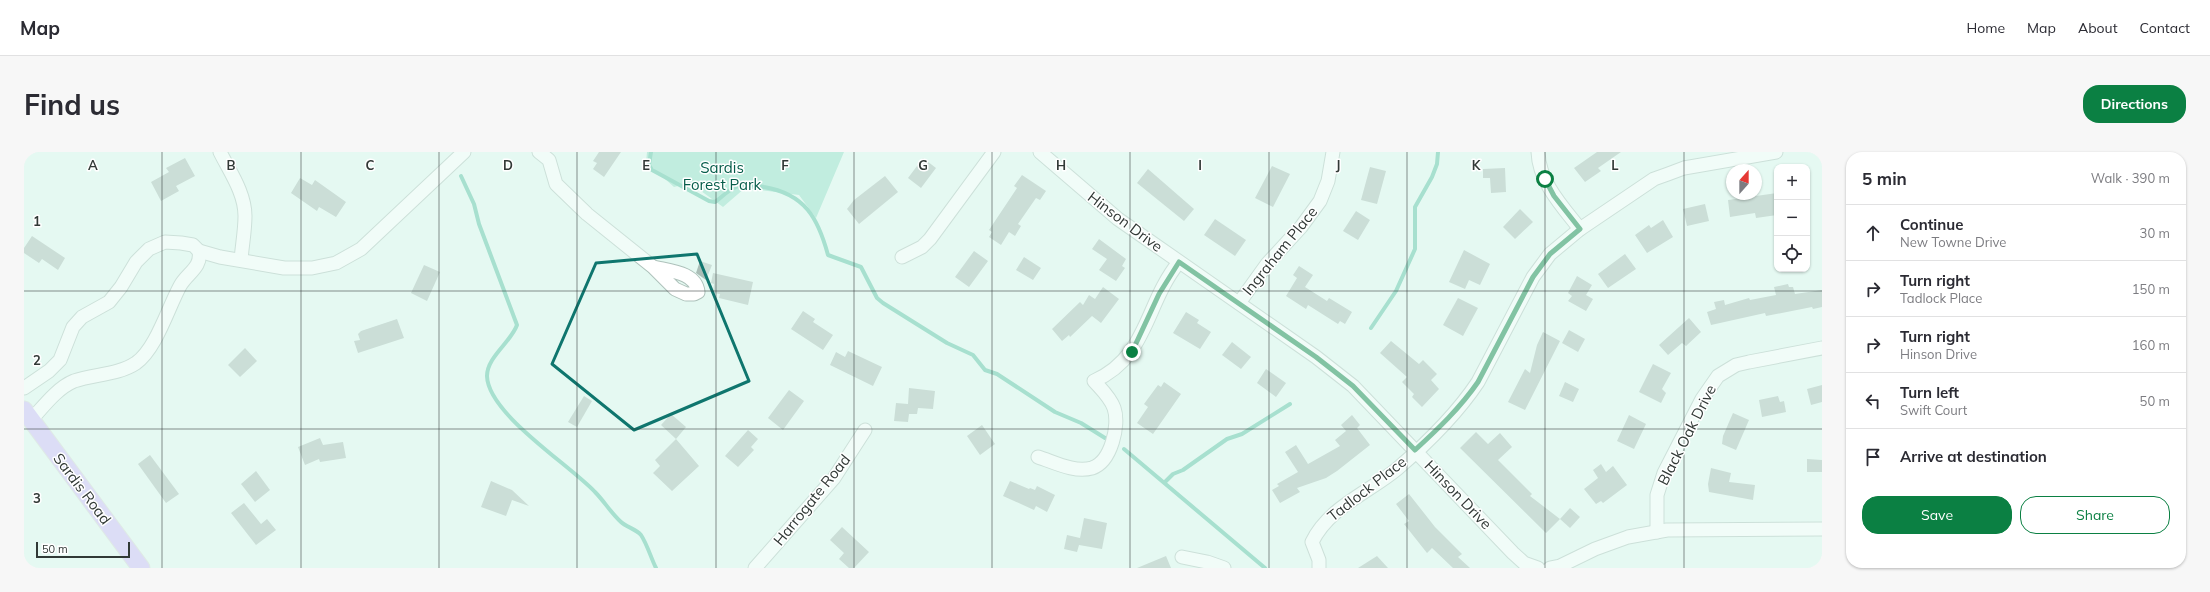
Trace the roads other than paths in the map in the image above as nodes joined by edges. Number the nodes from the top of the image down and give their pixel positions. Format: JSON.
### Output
{"nodes":[{"id":1,"x":220,"y":152,"type":"edge"},
{"id":2,"x":464,"y":152,"type":"edge"},
{"id":3,"x":539,"y":152,"type":"edge"},
{"id":4,"x":994,"y":152,"type":"edge"},
{"id":5,"x":1040,"y":152,"type":"edge"},
{"id":6,"x":1333,"y":152,"type":"edge"},
{"id":7,"x":1538,"y":152,"type":"edge"},
{"id":8,"x":1776,"y":152,"type":"edge"},
{"id":9,"x":1580,"y":229,"type":"junction"},
{"id":10,"x":199,"y":251,"type":"junction"},
{"id":11,"x":902,"y":257,"type":"dead end"},
{"id":12,"x":241,"y":260,"type":"junction"},
{"id":13,"x":1179,"y":262,"type":"junction"},
{"id":14,"x":653,"y":267,"type":"dead end"},
{"id":15,"x":1239,"y":303,"type":"junction"},
{"id":16,"x":1822,"y":348,"type":"edge"},
{"id":17,"x":24,"y":388,"type":"edge"},
{"id":18,"x":28,"y":415,"type":"edge"},
{"id":19,"x":865,"y":430,"type":"dead end"},
{"id":20,"x":1415,"y":450,"type":"junction"},
{"id":21,"x":1038,"y":457,"type":"dead end"},
{"id":22,"x":1822,"y":529,"type":"edge"},
{"id":23,"x":1657,"y":532,"type":"junction"},
{"id":24,"x":1182,"y":557,"type":"dead end"},
{"id":25,"x":1533,"y":567,"type":"edge"},
{"id":26,"x":140,"y":568,"type":"edge"},
{"id":27,"x":755,"y":568,"type":"edge"},
{"id":28,"x":1224,"y":568,"type":"edge"},
{"id":29,"x":1319,"y":568,"type":"edge"},
{"id":30,"x":1550,"y":568,"type":"edge"}],
"edges":[{"from":1,"to":12,"type":"street"},
{"from":2,"to":12,"type":"street"},
{"from":3,"to":14,"type":"street"},
{"from":4,"to":11,"type":"street"},
{"from":5,"to":13,"type":"street","name":"Hinson Drive"},
{"from":6,"to":15,"type":"street","name":"Ingraham Place"},
{"from":7,"to":9,"type":"street"},
{"from":8,"to":9,"type":"street","name":"Tadlock Place"},
{"from":9,"to":20,"type":"street","name":"Tadlock Place"},
{"from":10,"to":12,"type":"street"},
{"from":10,"to":17,"type":"street"},
{"from":10,"to":18,"type":"street"},
{"from":13,"to":15,"type":"street","name":"Hinson Drive"},
{"from":13,"to":21,"type":"street"},
{"from":15,"to":20,"type":"street","name":"Hinson Drive"},
{"from":16,"to":23,"type":"street","name":"Black Oak Drive"},
{"from":18,"to":26,"type":"main road","name":"Sardis Road"},
{"from":19,"to":27,"type":"street","name":"Harrogate Road"},
{"from":20,"to":25,"type":"street","name":"Hinson Drive"},
{"from":20,"to":29,"type":"street","name":"Tadlock Place"},
{"from":22,"to":23,"type":"street"},
{"from":23,"to":30,"type":"street"},
{"from":24,"to":28,"type":"street"}]}
